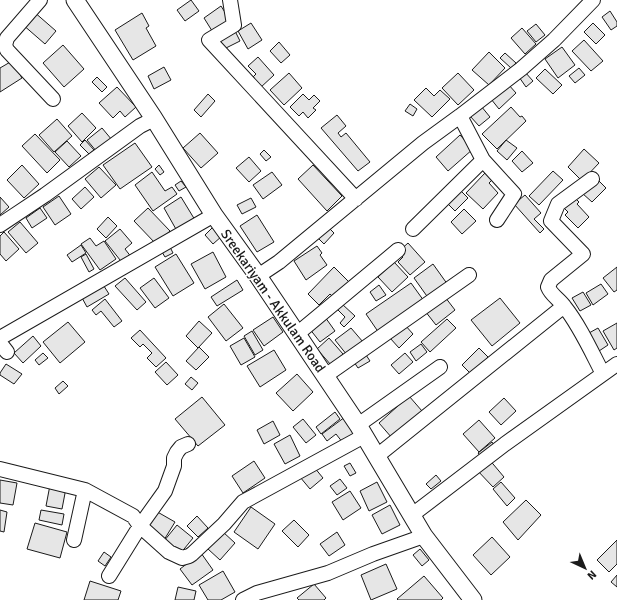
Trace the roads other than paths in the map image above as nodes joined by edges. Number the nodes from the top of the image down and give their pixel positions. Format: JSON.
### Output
{"nodes":[{"id":1,"x":40,"y":0,"type":"edge"},
{"id":2,"x":75,"y":0,"type":"edge"},
{"id":3,"x":230,"y":0,"type":"edge"},
{"id":4,"x":593,"y":0,"type":"edge"},
{"id":5,"x":53,"y":99,"type":"dead end"},
{"id":6,"x":460,"y":116,"type":"junction"},
{"id":7,"x":154,"y":119,"type":"junction"},
{"id":8,"x":483,"y":160,"type":"junction"},
{"id":9,"x":592,"y":179,"type":"dead end"},
{"id":10,"x":356,"y":199,"type":"junction"},
{"id":11,"x":214,"y":215,"type":"junction"},
{"id":12,"x":497,"y":220,"type":"dead end"},
{"id":13,"x":0,"y":225,"type":"edge"},
{"id":14,"x":413,"y":229,"type":"dead end"},
{"id":15,"x":398,"y":250,"type":"dead end"},
{"id":16,"x":469,"y":275,"type":"dead end"},
{"id":17,"x":258,"y":276,"type":"junction"},
{"id":18,"x":564,"y":306,"type":"junction"},
{"id":19,"x":297,"y":334,"type":"junction"},
{"id":20,"x":0,"y":338,"type":"edge"},
{"id":21,"x":617,"y":364,"type":"edge"},
{"id":22,"x":440,"y":367,"type":"dead end"},
{"id":23,"x":603,"y":374,"type":"junction"},
{"id":24,"x":325,"y":376,"type":"junction"},
{"id":25,"x":361,"y":430,"type":"junction"},
{"id":26,"x":188,"y":444,"type":"dead end"},
{"id":27,"x":377,"y":456,"type":"junction"},
{"id":28,"x":0,"y":469,"type":"edge"},
{"id":29,"x":85,"y":490,"type":"junction"},
{"id":30,"x":412,"y":515,"type":"junction"},
{"id":31,"x":140,"y":526,"type":"junction"},
{"id":32,"x":424,"y":536,"type":"junction"},
{"id":33,"x":74,"y":540,"type":"dead end"},
{"id":34,"x":109,"y":576,"type":"dead end"},
{"id":35,"x":244,"y":600,"type":"edge"},
{"id":36,"x":473,"y":600,"type":"edge"}],
"edges":[{"from":1,"to":5,"type":"street"},
{"from":2,"to":7,"type":"main road","name":"Sreekariyam - Akkulam Road"},
{"from":3,"to":10,"type":"street"},
{"from":4,"to":6,"type":"street"},
{"from":6,"to":8,"type":"street"},
{"from":6,"to":10,"type":"street"},
{"from":7,"to":11,"type":"main road","name":"Sreekariyam - Akkulam Road"},
{"from":7,"to":13,"type":"street"},
{"from":8,"to":12,"type":"street"},
{"from":8,"to":14,"type":"street"},
{"from":9,"to":18,"type":"street"},
{"from":10,"to":17,"type":"street"},
{"from":11,"to":17,"type":"main road","name":"Sreekariyam - Akkulam Road"},
{"from":11,"to":20,"type":"street"},
{"from":15,"to":19,"type":"street"},
{"from":16,"to":24,"type":"street"},
{"from":17,"to":19,"type":"main road","name":"Sreekariyam - Akkulam Road"},
{"from":18,"to":23,"type":"street"},
{"from":18,"to":27,"type":"street"},
{"from":19,"to":24,"type":"main road","name":"Sreekariyam - Akkulam Road"},
{"from":21,"to":23,"type":"street"},
{"from":22,"to":25,"type":"street"},
{"from":23,"to":30,"type":"street"},
{"from":24,"to":25,"type":"main road","name":"Sreekariyam - Akkulam Road"},
{"from":25,"to":27,"type":"main road","name":"Sreekariyam - Akkulam Road"},
{"from":25,"to":31,"type":"street"},
{"from":26,"to":31,"type":"street"},
{"from":27,"to":30,"type":"main road","name":"Sreekariyam - Akkulam Road"},
{"from":28,"to":29,"type":"street"},
{"from":29,"to":31,"type":"street"},
{"from":29,"to":33,"type":"street"},
{"from":30,"to":32,"type":"main road","name":"Sreekariyam - Akkulam Road"},
{"from":31,"to":34,"type":"street"},
{"from":32,"to":35,"type":"street"},
{"from":32,"to":36,"type":"main road","name":"Sreekariyam - Akkulam Road"}]}
